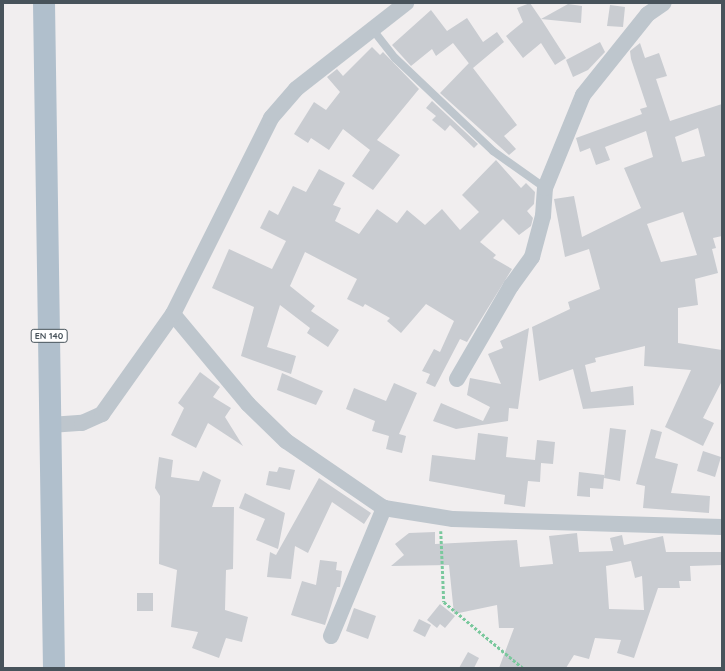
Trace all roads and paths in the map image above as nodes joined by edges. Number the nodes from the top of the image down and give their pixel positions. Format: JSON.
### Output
{"nodes":[{"id":1,"x":44,"y":3,"type":"edge"},
{"id":2,"x":406,"y":3,"type":"edge"},
{"id":3,"x":664,"y":3,"type":"edge"},
{"id":4,"x":373,"y":30,"type":"junction"},
{"id":5,"x":545,"y":188,"type":"junction"},
{"id":6,"x":173,"y":314,"type":"junction"},
{"id":7,"x":457,"y":379,"type":"dead end"},
{"id":8,"x":50,"y":425,"type":"junction"},
{"id":9,"x":384,"y":508,"type":"junction"},
{"id":10,"x":441,"y":517,"type":"junction"},
{"id":11,"x":722,"y":527,"type":"edge"},
{"id":12,"x":331,"y":636,"type":"dead end"},
{"id":13,"x":54,"y":668,"type":"edge"},
{"id":14,"x":523,"y":668,"type":"edge"}],
"edges":[{"from":1,"to":8,"type":"main road","number":"EN 140"},
{"from":2,"to":4,"type":"street"},
{"from":3,"to":5,"type":"street"},
{"from":4,"to":5,"type":"lane"},
{"from":4,"to":6,"type":"street"},
{"from":5,"to":7,"type":"street"},
{"from":6,"to":8,"type":"street"},
{"from":6,"to":9,"type":"street"},
{"from":8,"to":13,"type":"main road","number":"EN 140"},
{"from":9,"to":10,"type":"street"},
{"from":9,"to":12,"type":"street"},
{"from":10,"to":11,"type":"street"},
{"from":10,"to":14,"type":"path"}]}
